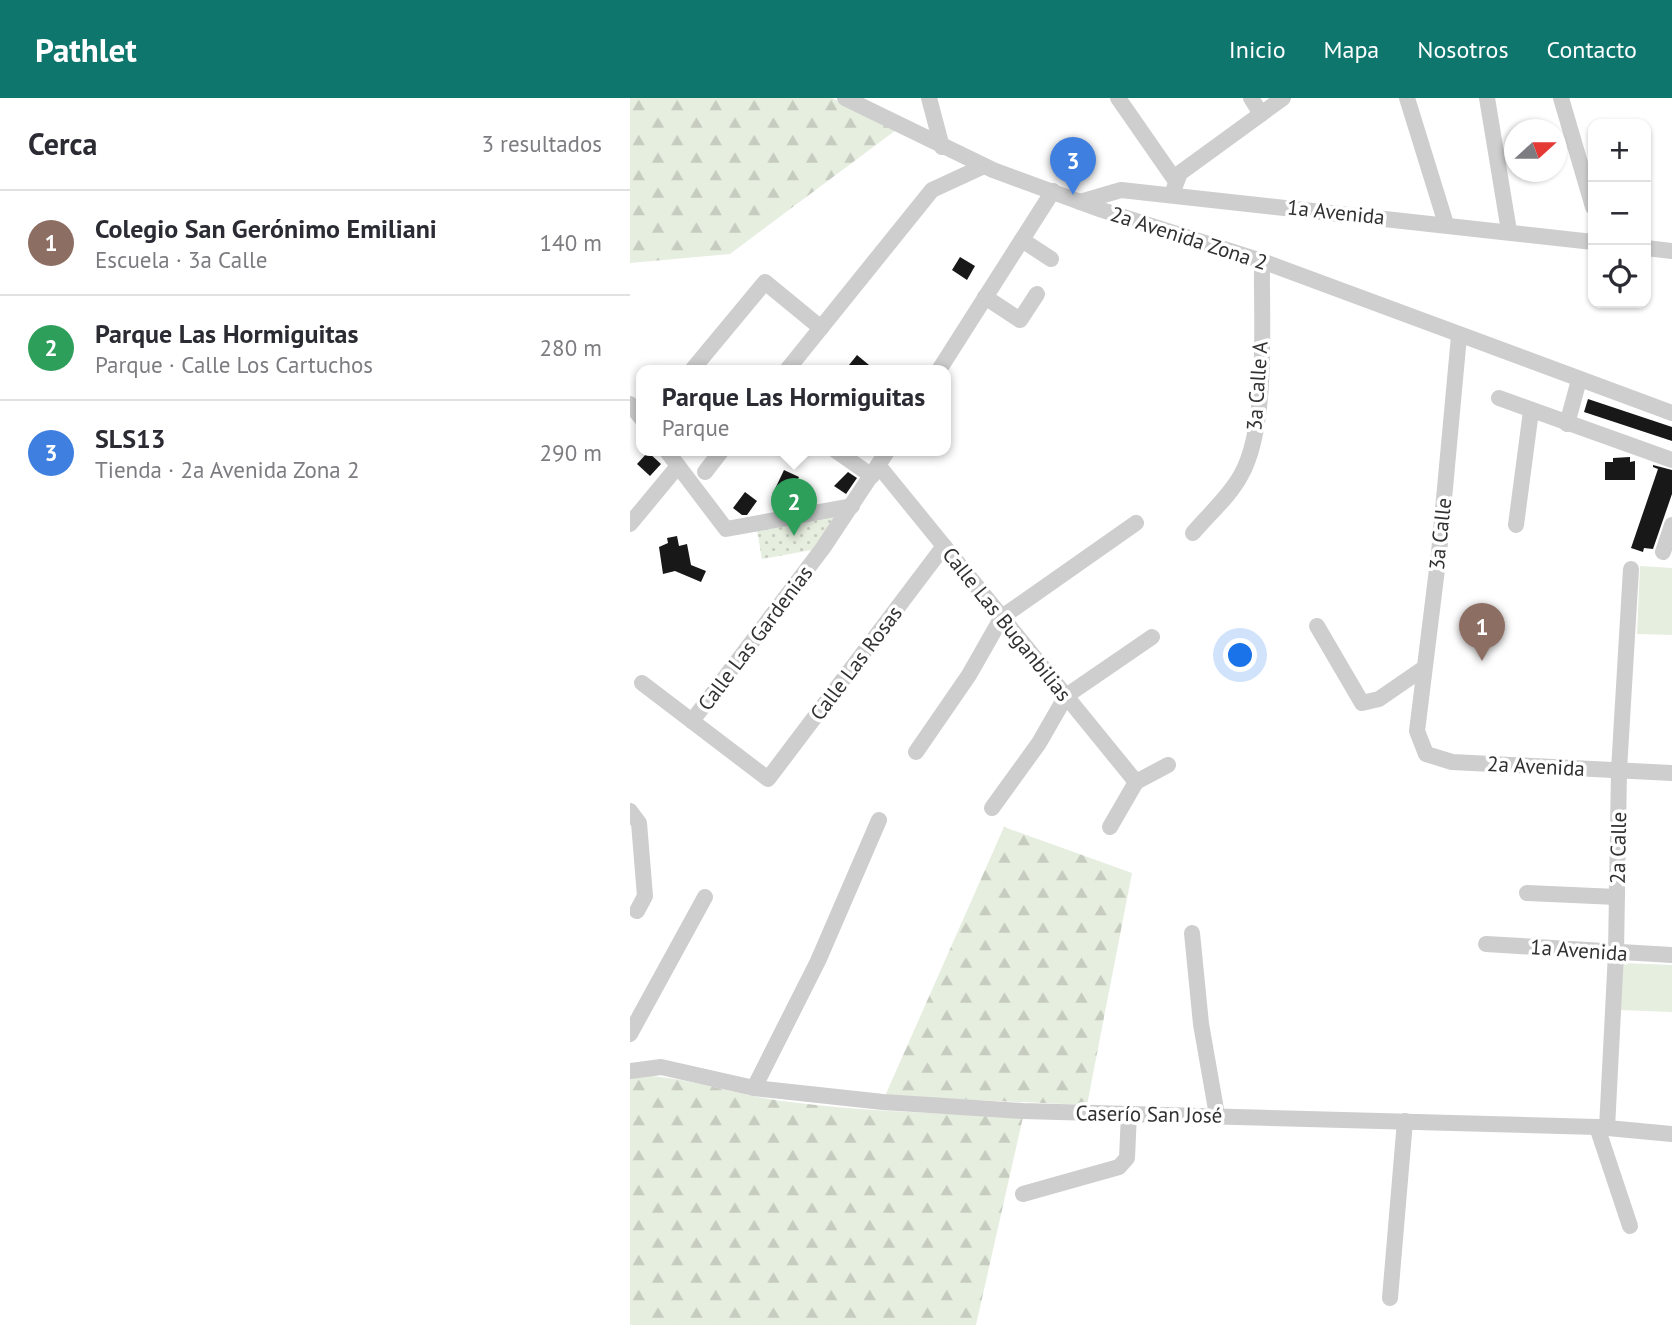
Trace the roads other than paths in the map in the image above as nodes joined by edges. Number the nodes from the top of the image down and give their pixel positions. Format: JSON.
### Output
{"nodes":[{"id":1,"x":845,"y":98,"type":"edge"},
{"id":2,"x":929,"y":98,"type":"edge"},
{"id":3,"x":1118,"y":98,"type":"edge"},
{"id":4,"x":1251,"y":98,"type":"edge"},
{"id":5,"x":1283,"y":98,"type":"edge"},
{"id":6,"x":1407,"y":98,"type":"edge"},
{"id":7,"x":1487,"y":98,"type":"edge"},
{"id":8,"x":1561,"y":98,"type":"edge"},
{"id":9,"x":1261,"y":114,"type":"junction"},
{"id":10,"x":942,"y":146,"type":"junction"},
{"id":11,"x":984,"y":166,"type":"junction"},
{"id":12,"x":1173,"y":187,"type":"junction"},
{"id":13,"x":1588,"y":190,"type":"edge"},
{"id":14,"x":1053,"y":191,"type":"junction"},
{"id":15,"x":1080,"y":202,"type":"junction"},
{"id":16,"x":1446,"y":224,"type":"junction"},
{"id":17,"x":1509,"y":231,"type":"junction"},
{"id":18,"x":1022,"y":240,"type":"junction"},
{"id":19,"x":1588,"y":241,"type":"edge"},
{"id":20,"x":1651,"y":249,"type":"edge"},
{"id":21,"x":1672,"y":251,"type":"edge"},
{"id":22,"x":1051,"y":259,"type":"dead end"},
{"id":23,"x":1262,"y":261,"type":"junction"},
{"id":24,"x":1037,"y":294,"type":"dead end"},
{"id":25,"x":985,"y":297,"type":"junction"},
{"id":26,"x":821,"y":328,"type":"junction"},
{"id":27,"x":1459,"y":336,"type":"junction"},
{"id":28,"x":696,"y":365,"type":"edge"},
{"id":29,"x":791,"y":365,"type":"edge"},
{"id":30,"x":942,"y":365,"type":"edge"},
{"id":31,"x":1579,"y":380,"type":"junction"},
{"id":32,"x":1499,"y":398,"type":"dead end"},
{"id":33,"x":1531,"y":411,"type":"junction"},
{"id":34,"x":1672,"y":413,"type":"edge"},
{"id":35,"x":1567,"y":424,"type":"junction"},
{"id":36,"x":670,"y":456,"type":"edge"},
{"id":37,"x":717,"y":456,"type":"edge"},
{"id":38,"x":847,"y":456,"type":"edge"},
{"id":39,"x":884,"y":456,"type":"edge"},
{"id":40,"x":1672,"y":460,"type":"edge"},
{"id":41,"x":678,"y":466,"type":"junction"},
{"id":42,"x":875,"y":470,"type":"junction"},
{"id":43,"x":705,"y":472,"type":"dead end"},
{"id":44,"x":852,"y":506,"type":"junction"},
{"id":45,"x":1136,"y":523,"type":"dead end"},
{"id":46,"x":630,"y":524,"type":"edge"},
{"id":47,"x":1672,"y":524,"type":"edge"},
{"id":48,"x":1517,"y":525,"type":"dead end"},
{"id":49,"x":1193,"y":533,"type":"dead end"},
{"id":50,"x":944,"y":546,"type":"junction"},
{"id":51,"x":1663,"y":552,"type":"dead end"},
{"id":52,"x":1631,"y":569,"type":"dead end"},
{"id":53,"x":1002,"y":617,"type":"junction"},
{"id":54,"x":1317,"y":626,"type":"dead end"},
{"id":55,"x":1152,"y":637,"type":"dead end"},
{"id":56,"x":1424,"y":668,"type":"junction"},
{"id":57,"x":642,"y":682,"type":"dead end"},
{"id":58,"x":1066,"y":696,"type":"junction"},
{"id":59,"x":692,"y":721,"type":"junction"},
{"id":60,"x":1417,"y":731,"type":"joint"},
{"id":61,"x":916,"y":752,"type":"dead end"},
{"id":62,"x":1168,"y":765,"type":"dead end"},
{"id":63,"x":1619,"y":770,"type":"junction"},
{"id":64,"x":1672,"y":773,"type":"edge"},
{"id":65,"x":1136,"y":782,"type":"junction"},
{"id":66,"x":992,"y":808,"type":"dead end"},
{"id":67,"x":630,"y":811,"type":"edge"},
{"id":68,"x":879,"y":820,"type":"dead end"},
{"id":69,"x":1110,"y":827,"type":"dead end"},
{"id":70,"x":1527,"y":893,"type":"dead end"},
{"id":71,"x":705,"y":897,"type":"dead end"},
{"id":72,"x":1617,"y":897,"type":"junction"},
{"id":73,"x":634,"y":909,"type":"edge"},
{"id":74,"x":630,"y":927,"type":"edge"},
{"id":75,"x":1192,"y":933,"type":"dead end"},
{"id":76,"x":1486,"y":944,"type":"dead end"},
{"id":77,"x":1616,"y":953,"type":"junction"},
{"id":78,"x":1672,"y":956,"type":"edge"},
{"id":79,"x":630,"y":1034,"type":"edge"},
{"id":80,"x":630,"y":1071,"type":"edge"},
{"id":81,"x":754,"y":1088,"type":"junction"},
{"id":82,"x":1129,"y":1113,"type":"junction"},
{"id":83,"x":1217,"y":1115,"type":"junction"},
{"id":84,"x":1405,"y":1121,"type":"junction"},
{"id":85,"x":1602,"y":1127,"type":"junction"},
{"id":86,"x":1672,"y":1134,"type":"edge"},
{"id":87,"x":1023,"y":1194,"type":"dead end"},
{"id":88,"x":1630,"y":1226,"type":"dead end"},
{"id":89,"x":1390,"y":1298,"type":"dead end"}],
"edges":[{"from":1,"to":10,"type":"street","name":"2a Avenida Zona 2"},
{"from":2,"to":10,"type":"street"},
{"from":3,"to":12,"type":"street"},
{"from":4,"to":9,"type":"street"},
{"from":5,"to":9,"type":"street"},
{"from":6,"to":16,"type":"street"},
{"from":7,"to":17,"type":"street"},
{"from":8,"to":13,"type":"street"},
{"from":9,"to":12,"type":"street"},
{"from":10,"to":11,"type":"street","name":"2a Avenida Zona 2"},
{"from":11,"to":14,"type":"street","name":"2a Avenida Zona 2"},
{"from":11,"to":26,"type":"street"},
{"from":12,"to":15,"type":"street","name":"1a Avenida"},
{"from":12,"to":16,"type":"street","name":"1a Avenida"},
{"from":14,"to":15,"type":"street","name":"2a Avenida Zona 2"},
{"from":14,"to":18,"type":"street"},
{"from":15,"to":23,"type":"street","name":"2a Avenida Zona 2"},
{"from":16,"to":17,"type":"street","name":"1a Avenida"},
{"from":17,"to":19,"type":"street","name":"1a Avenida"},
{"from":18,"to":22,"type":"street"},
{"from":18,"to":25,"type":"street"},
{"from":20,"to":21,"type":"street"},
{"from":23,"to":27,"type":"street","name":"2a Avenida Zona 2"},
{"from":23,"to":49,"type":"street","name":"3a Calle A"},
{"from":24,"to":25,"type":"street"},
{"from":25,"to":30,"type":"street"},
{"from":26,"to":28,"type":"street"},
{"from":26,"to":29,"type":"street"},
{"from":27,"to":31,"type":"street"},
{"from":27,"to":56,"type":"street","name":"3a Calle"},
{"from":31,"to":34,"type":"street"},
{"from":31,"to":35,"type":"street"},
{"from":32,"to":33,"type":"street"},
{"from":33,"to":35,"type":"street"},
{"from":33,"to":48,"type":"street"},
{"from":35,"to":40,"type":"street"},
{"from":36,"to":41,"type":"street"},
{"from":37,"to":43,"type":"street"},
{"from":38,"to":42,"type":"street","name":"Calle Las Buganbilias"},
{"from":39,"to":42,"type":"street","name":"Calle Las Gardenias"},
{"from":41,"to":44,"type":"street"},
{"from":41,"to":46,"type":"street"},
{"from":42,"to":44,"type":"street","name":"Calle Las Gardenias"},
{"from":42,"to":50,"type":"street","name":"Calle Las Buganbilias"},
{"from":44,"to":59,"type":"street","name":"Calle Las Gardenias"},
{"from":45,"to":53,"type":"street"},
{"from":47,"to":51,"type":"street"},
{"from":50,"to":53,"type":"street","name":"Calle Las Buganbilias"},
{"from":50,"to":59,"type":"street","name":"Calle Las Rosas"},
{"from":52,"to":63,"type":"street","name":"2a Calle"},
{"from":53,"to":58,"type":"street","name":"Calle Las Buganbilias"},
{"from":53,"to":61,"type":"street"},
{"from":54,"to":56,"type":"street"},
{"from":55,"to":58,"type":"street"},
{"from":56,"to":60,"type":"street","name":"3a Calle"},
{"from":57,"to":59,"type":"street"},
{"from":58,"to":65,"type":"street","name":"Calle Las Buganbilias"},
{"from":58,"to":66,"type":"street"},
{"from":60,"to":63,"type":"street","name":"2a Avenida"},
{"from":62,"to":65,"type":"street"},
{"from":63,"to":64,"type":"street","name":"2a Avenida"},
{"from":63,"to":72,"type":"street","name":"2a Calle"},
{"from":65,"to":69,"type":"street"},
{"from":67,"to":73,"type":"street"},
{"from":68,"to":81,"type":"street"},
{"from":70,"to":72,"type":"street"},
{"from":71,"to":79,"type":"street"},
{"from":72,"to":77,"type":"street","name":"2a Calle"},
{"from":73,"to":74,"type":"street"},
{"from":75,"to":83,"type":"street"},
{"from":76,"to":77,"type":"street","name":"1a Avenida"},
{"from":77,"to":78,"type":"street","name":"1a Avenida"},
{"from":77,"to":85,"type":"street","name":"2a Calle"},
{"from":80,"to":81,"type":"street","name":"Caserío San José"},
{"from":81,"to":82,"type":"street","name":"Caserío San José"},
{"from":82,"to":83,"type":"street","name":"Caserío San José"},
{"from":82,"to":87,"type":"street"},
{"from":83,"to":84,"type":"street","name":"Caserío San José"},
{"from":84,"to":85,"type":"street","name":"Caserío San José"},
{"from":84,"to":89,"type":"street"},
{"from":85,"to":86,"type":"street","name":"Caserío San José"},
{"from":85,"to":88,"type":"street"}]}
